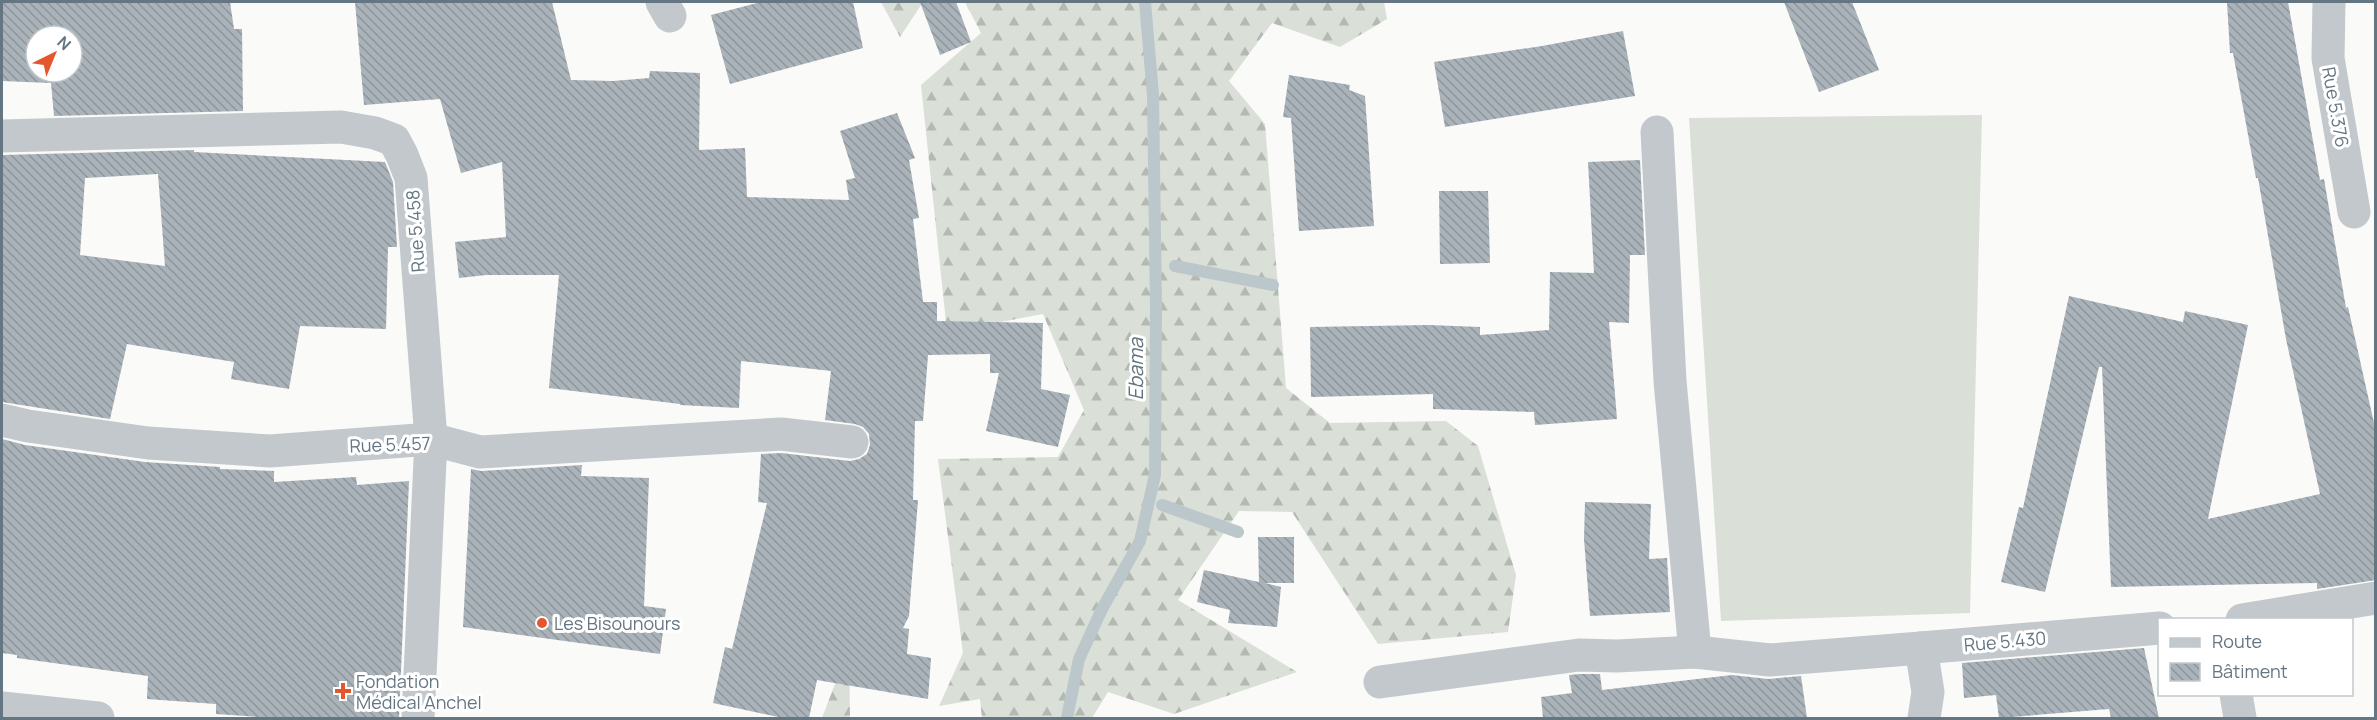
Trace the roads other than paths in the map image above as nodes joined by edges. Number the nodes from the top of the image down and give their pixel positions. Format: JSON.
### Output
{"nodes":[{"id":1,"x":2329,"y":2,"type":"edge"},
{"id":2,"x":1657,"y":132,"type":"dead end"},
{"id":3,"x":2,"y":136,"type":"edge"},
{"id":4,"x":2354,"y":212,"type":"dead end"},
{"id":5,"x":2,"y":420,"type":"edge"},
{"id":6,"x":431,"y":439,"type":"junction"},
{"id":7,"x":852,"y":442,"type":"dead end"},
{"id":8,"x":2376,"y":598,"type":"edge"},
{"id":9,"x":2254,"y":618,"type":"edge"},
{"id":10,"x":2158,"y":628,"type":"edge"},
{"id":11,"x":1921,"y":648,"type":"junction"},
{"id":12,"x":1695,"y":652,"type":"junction"},
{"id":13,"x":1380,"y":682,"type":"dead end"},
{"id":14,"x":2236,"y":696,"type":"edge"},
{"id":15,"x":2,"y":708,"type":"edge"},
{"id":16,"x":98,"y":718,"type":"edge"},
{"id":17,"x":418,"y":718,"type":"edge"},
{"id":18,"x":1924,"y":718,"type":"edge"},
{"id":19,"x":2240,"y":718,"type":"edge"}],
"edges":[{"from":1,"to":4,"type":"street","name":"Rue 5.376"},
{"from":2,"to":12,"type":"street"},
{"from":3,"to":6,"type":"street","name":"Rue 5.458"},
{"from":5,"to":6,"type":"street","name":"Rue 5.457"},
{"from":6,"to":7,"type":"street","name":"Rue 5.457"},
{"from":6,"to":17,"type":"street","name":"Rue 5.458"},
{"from":8,"to":9,"type":"street"},
{"from":10,"to":11,"type":"street","name":"Rue 5.430"},
{"from":11,"to":12,"type":"street","name":"Rue 5.430"},
{"from":11,"to":18,"type":"street"},
{"from":12,"to":13,"type":"street","name":"Rue 5.430"},
{"from":14,"to":19,"type":"street"},
{"from":15,"to":16,"type":"street"}]}
